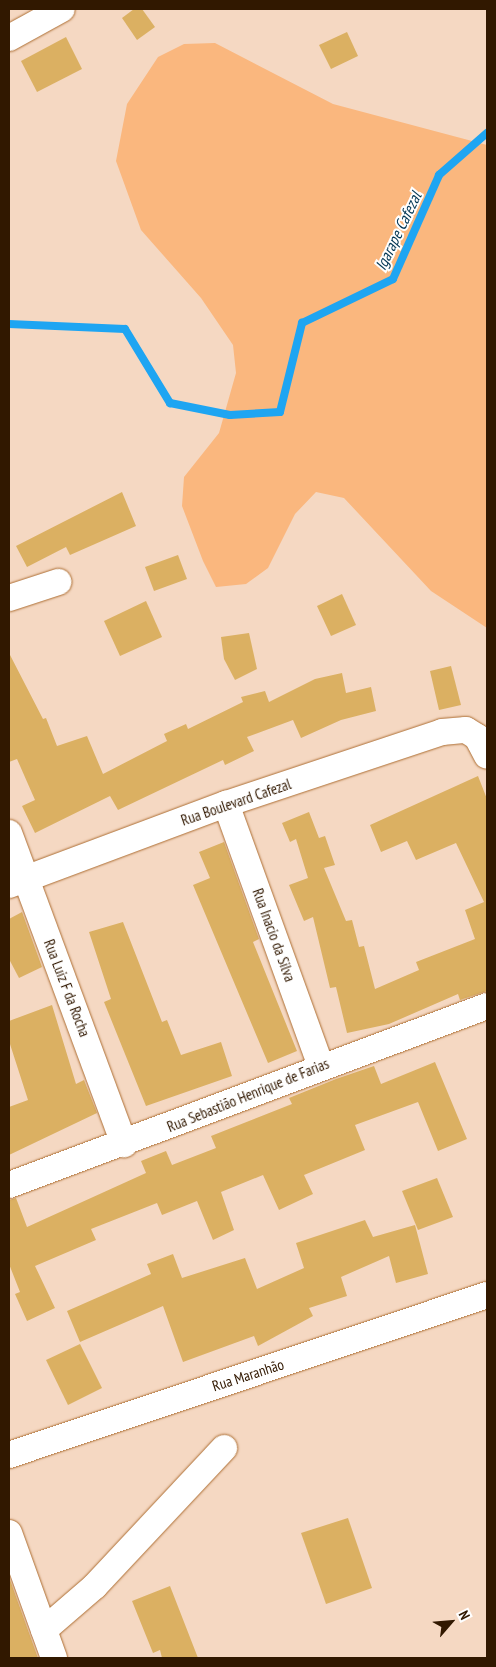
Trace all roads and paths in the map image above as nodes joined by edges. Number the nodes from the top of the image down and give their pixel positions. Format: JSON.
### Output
{"nodes":[{"id":1,"x":62,"y":9,"type":"edge"},
{"id":2,"x":9,"y":38,"type":"edge"},
{"id":3,"x":58,"y":582,"type":"dead end"},
{"id":4,"x":9,"y":598,"type":"edge"},
{"id":5,"x":487,"y":756,"type":"edge"},
{"id":6,"x":226,"y":804,"type":"junction"},
{"id":7,"x":9,"y":833,"type":"edge"},
{"id":8,"x":17,"y":882,"type":"edge"},
{"id":9,"x":487,"y":1006,"type":"edge"},
{"id":10,"x":321,"y":1066,"type":"junction"},
{"id":11,"x":124,"y":1144,"type":"junction"},
{"id":12,"x":9,"y":1185,"type":"edge"},
{"id":13,"x":487,"y":1295,"type":"edge"},
{"id":14,"x":224,"y":1448,"type":"dead end"},
{"id":15,"x":9,"y":1455,"type":"edge"},
{"id":16,"x":9,"y":1533,"type":"edge"},
{"id":17,"x":44,"y":1630,"type":"junction"},
{"id":18,"x":54,"y":1658,"type":"edge"}],
"edges":[{"from":1,"to":2,"type":"street"},
{"from":3,"to":4,"type":"street"},
{"from":5,"to":6,"type":"street","name":"Rua Boulevard Cafezal"},
{"from":6,"to":8,"type":"street","name":"Rua Boulevard Cafezal"},
{"from":6,"to":10,"type":"street","name":"Rua Inacio da Silva"},
{"from":7,"to":8,"type":"street","name":"Rua Luiz F da Rocha"},
{"from":8,"to":11,"type":"street","name":"Rua Luiz F da Rocha"},
{"from":9,"to":10,"type":"street","name":"Rua Sebastião Henrique de Farias"},
{"from":10,"to":11,"type":"street","name":"Rua Sebastião Henrique de Farias"},
{"from":11,"to":12,"type":"street","name":"Rua Sebastião Henrique de Farias"},
{"from":13,"to":15,"type":"street","name":"Rua Maranhão"},
{"from":14,"to":17,"type":"street"},
{"from":16,"to":17,"type":"street"},
{"from":17,"to":18,"type":"street"}]}
